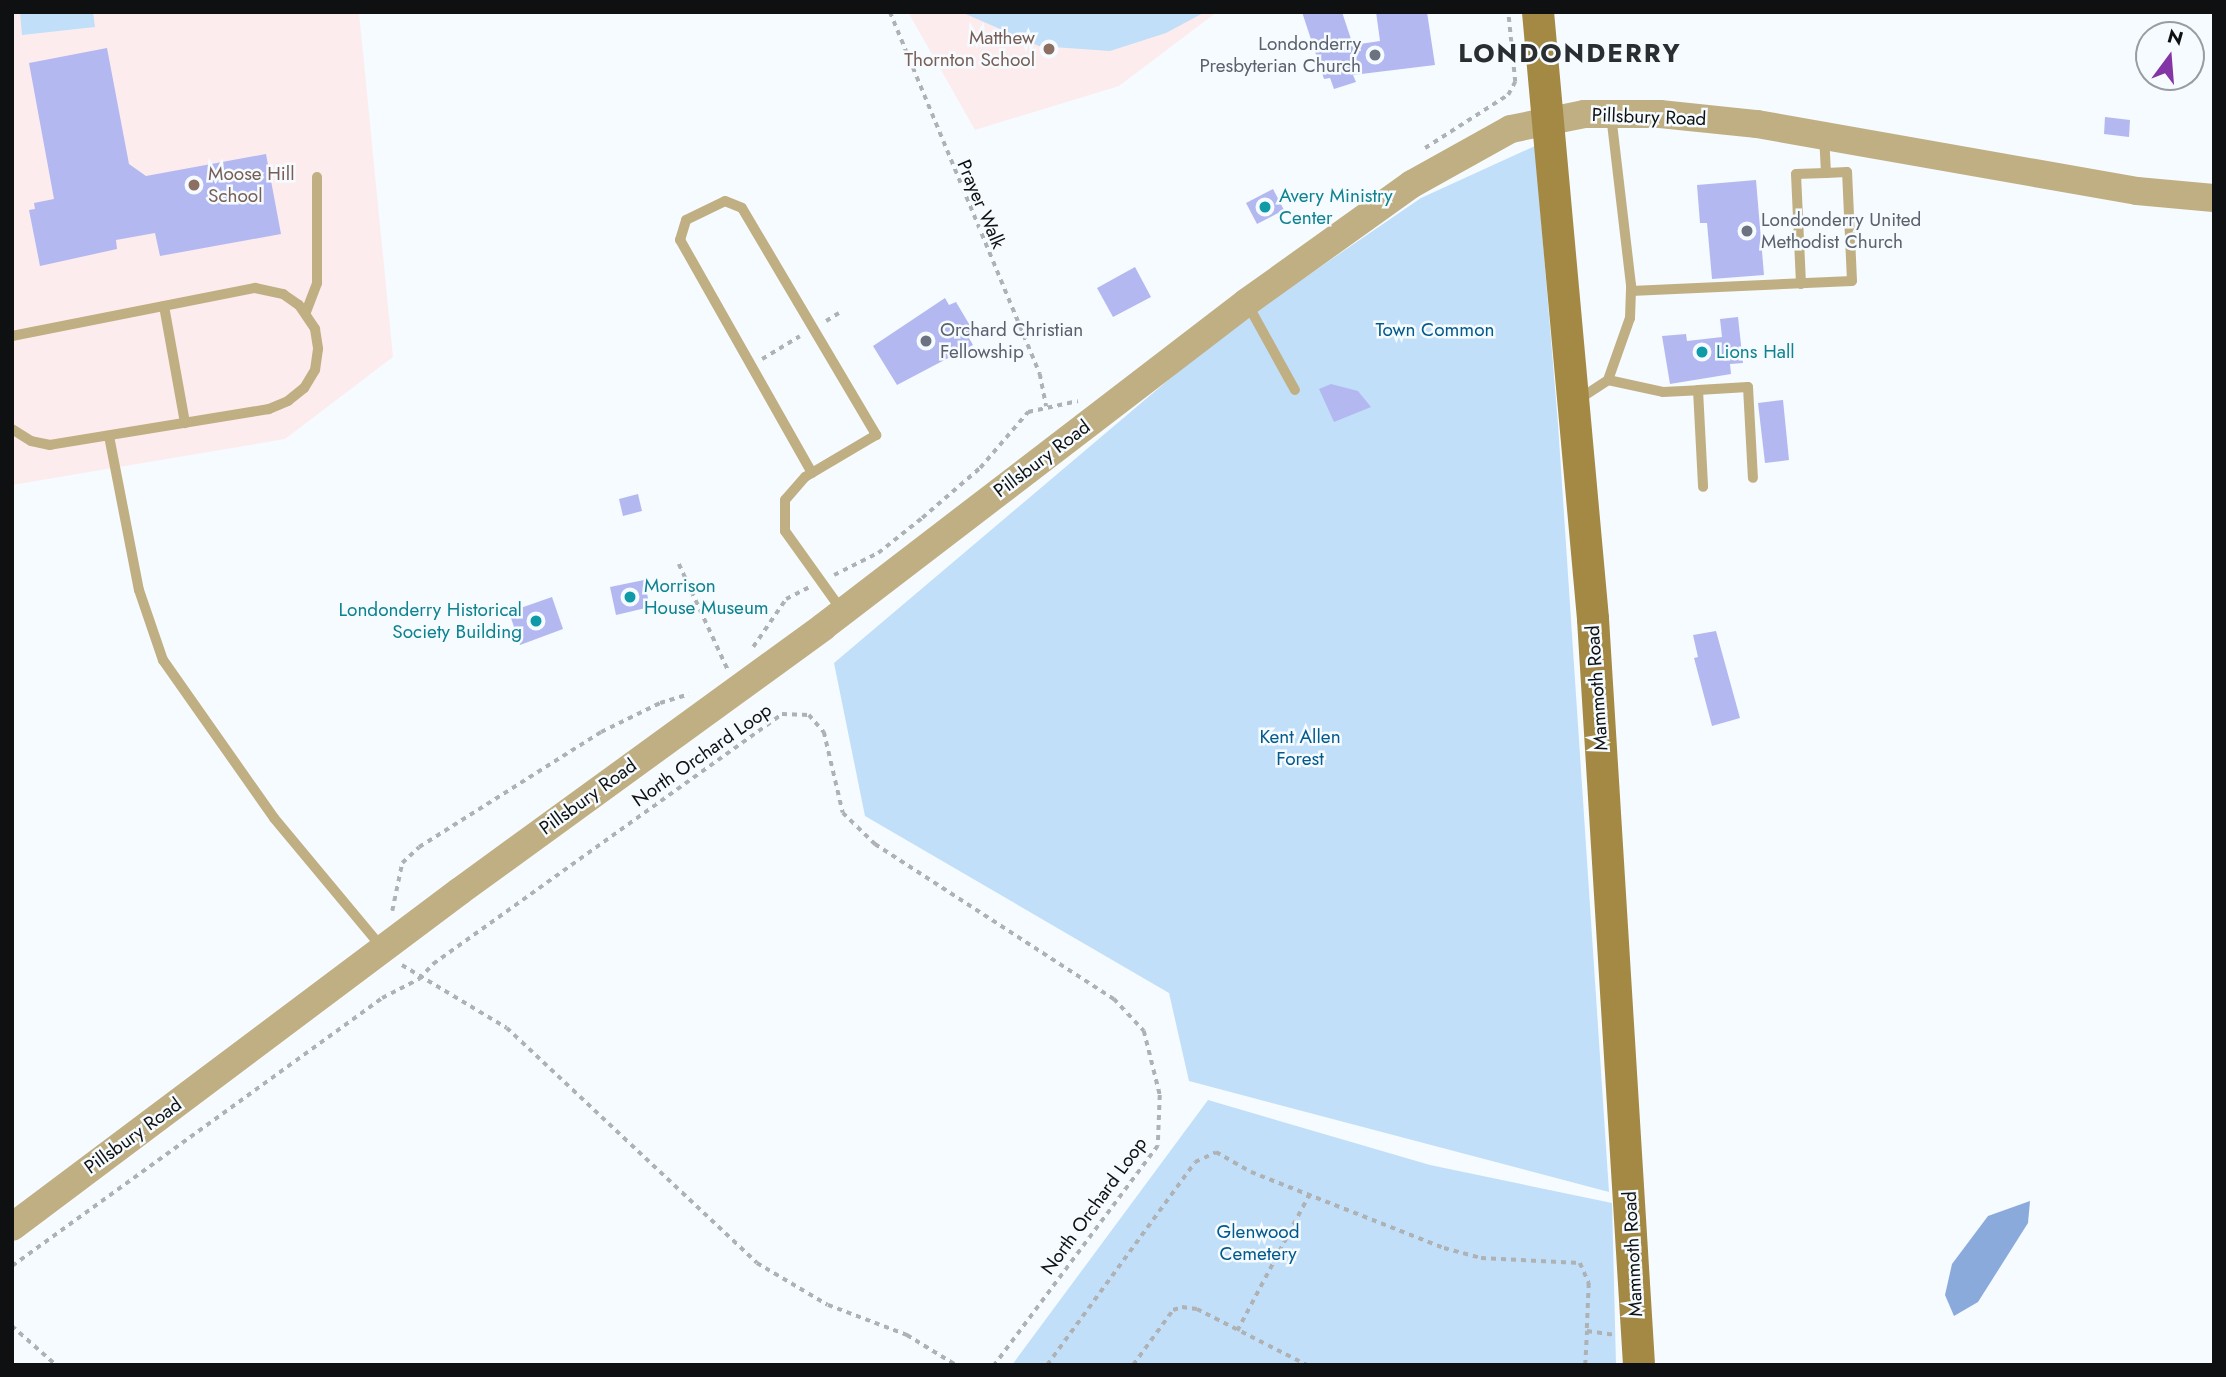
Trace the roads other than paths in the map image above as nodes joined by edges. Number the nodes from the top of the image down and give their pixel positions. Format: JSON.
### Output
{"nodes":[{"id":1,"x":1538,"y":12,"type":"edge"},
{"id":2,"x":1611,"y":113,"type":"junction"},
{"id":3,"x":1549,"y":121,"type":"junction"},
{"id":4,"x":1824,"y":136,"type":"junction"},
{"id":5,"x":1826,"y":173,"type":"junction"},
{"id":6,"x":317,"y":177,"type":"dead end"},
{"id":7,"x":2214,"y":198,"type":"edge"},
{"id":8,"x":1801,"y":284,"type":"junction"},
{"id":9,"x":1631,"y":291,"type":"junction"},
{"id":10,"x":1247,"y":302,"type":"junction"},
{"id":11,"x":164,"y":306,"type":"junction"},
{"id":12,"x":306,"y":312,"type":"junction"},
{"id":13,"x":12,"y":336,"type":"edge"},
{"id":14,"x":1608,"y":380,"type":"junction"},
{"id":15,"x":1296,"y":390,"type":"dead end"},
{"id":16,"x":1698,"y":390,"type":"junction"},
{"id":17,"x":1574,"y":402,"type":"junction"},
{"id":18,"x":186,"y":423,"type":"junction"},
{"id":19,"x":12,"y":429,"type":"edge"},
{"id":20,"x":109,"y":436,"type":"junction"},
{"id":21,"x":812,"y":473,"type":"junction"},
{"id":22,"x":1753,"y":478,"type":"dead end"},
{"id":23,"x":1703,"y":487,"type":"dead end"},
{"id":24,"x":843,"y":611,"type":"junction"},
{"id":25,"x":383,"y":949,"type":"junction"},
{"id":26,"x":12,"y":1227,"type":"edge"},
{"id":27,"x":1639,"y":1351,"type":"edge"}],
"edges":[{"from":1,"to":3,"type":"main road","name":"Mammoth Road"},
{"from":2,"to":3,"type":"street","name":"Pillsbury Road"},
{"from":2,"to":4,"type":"street","name":"Pillsbury Road"},
{"from":2,"to":9,"type":"lane"},
{"from":3,"to":10,"type":"street","name":"Pillsbury Road"},
{"from":3,"to":17,"type":"main road","name":"Mammoth Road"},
{"from":4,"to":5,"type":"lane"},
{"from":4,"to":7,"type":"street","name":"Pillsbury Road"},
{"from":5,"to":8,"type":"lane"},
{"from":5,"to":8,"type":"lane"},
{"from":6,"to":12,"type":"lane"},
{"from":8,"to":9,"type":"lane"},
{"from":9,"to":14,"type":"lane"},
{"from":10,"to":15,"type":"lane"},
{"from":10,"to":24,"type":"street","name":"Pillsbury Road"},
{"from":11,"to":12,"type":"lane"},
{"from":11,"to":13,"type":"lane"},
{"from":11,"to":18,"type":"lane"},
{"from":12,"to":18,"type":"lane"},
{"from":14,"to":16,"type":"lane"},
{"from":14,"to":17,"type":"lane"},
{"from":16,"to":22,"type":"lane"},
{"from":16,"to":23,"type":"lane"},
{"from":17,"to":27,"type":"main road","name":"Mammoth Road"},
{"from":18,"to":20,"type":"lane"},
{"from":19,"to":20,"type":"lane"},
{"from":20,"to":25,"type":"lane"},
{"from":21,"to":21,"type":"lane"},
{"from":21,"to":24,"type":"lane"},
{"from":24,"to":25,"type":"street","name":"Pillsbury Road"},
{"from":25,"to":26,"type":"street","name":"Pillsbury Road"}]}
